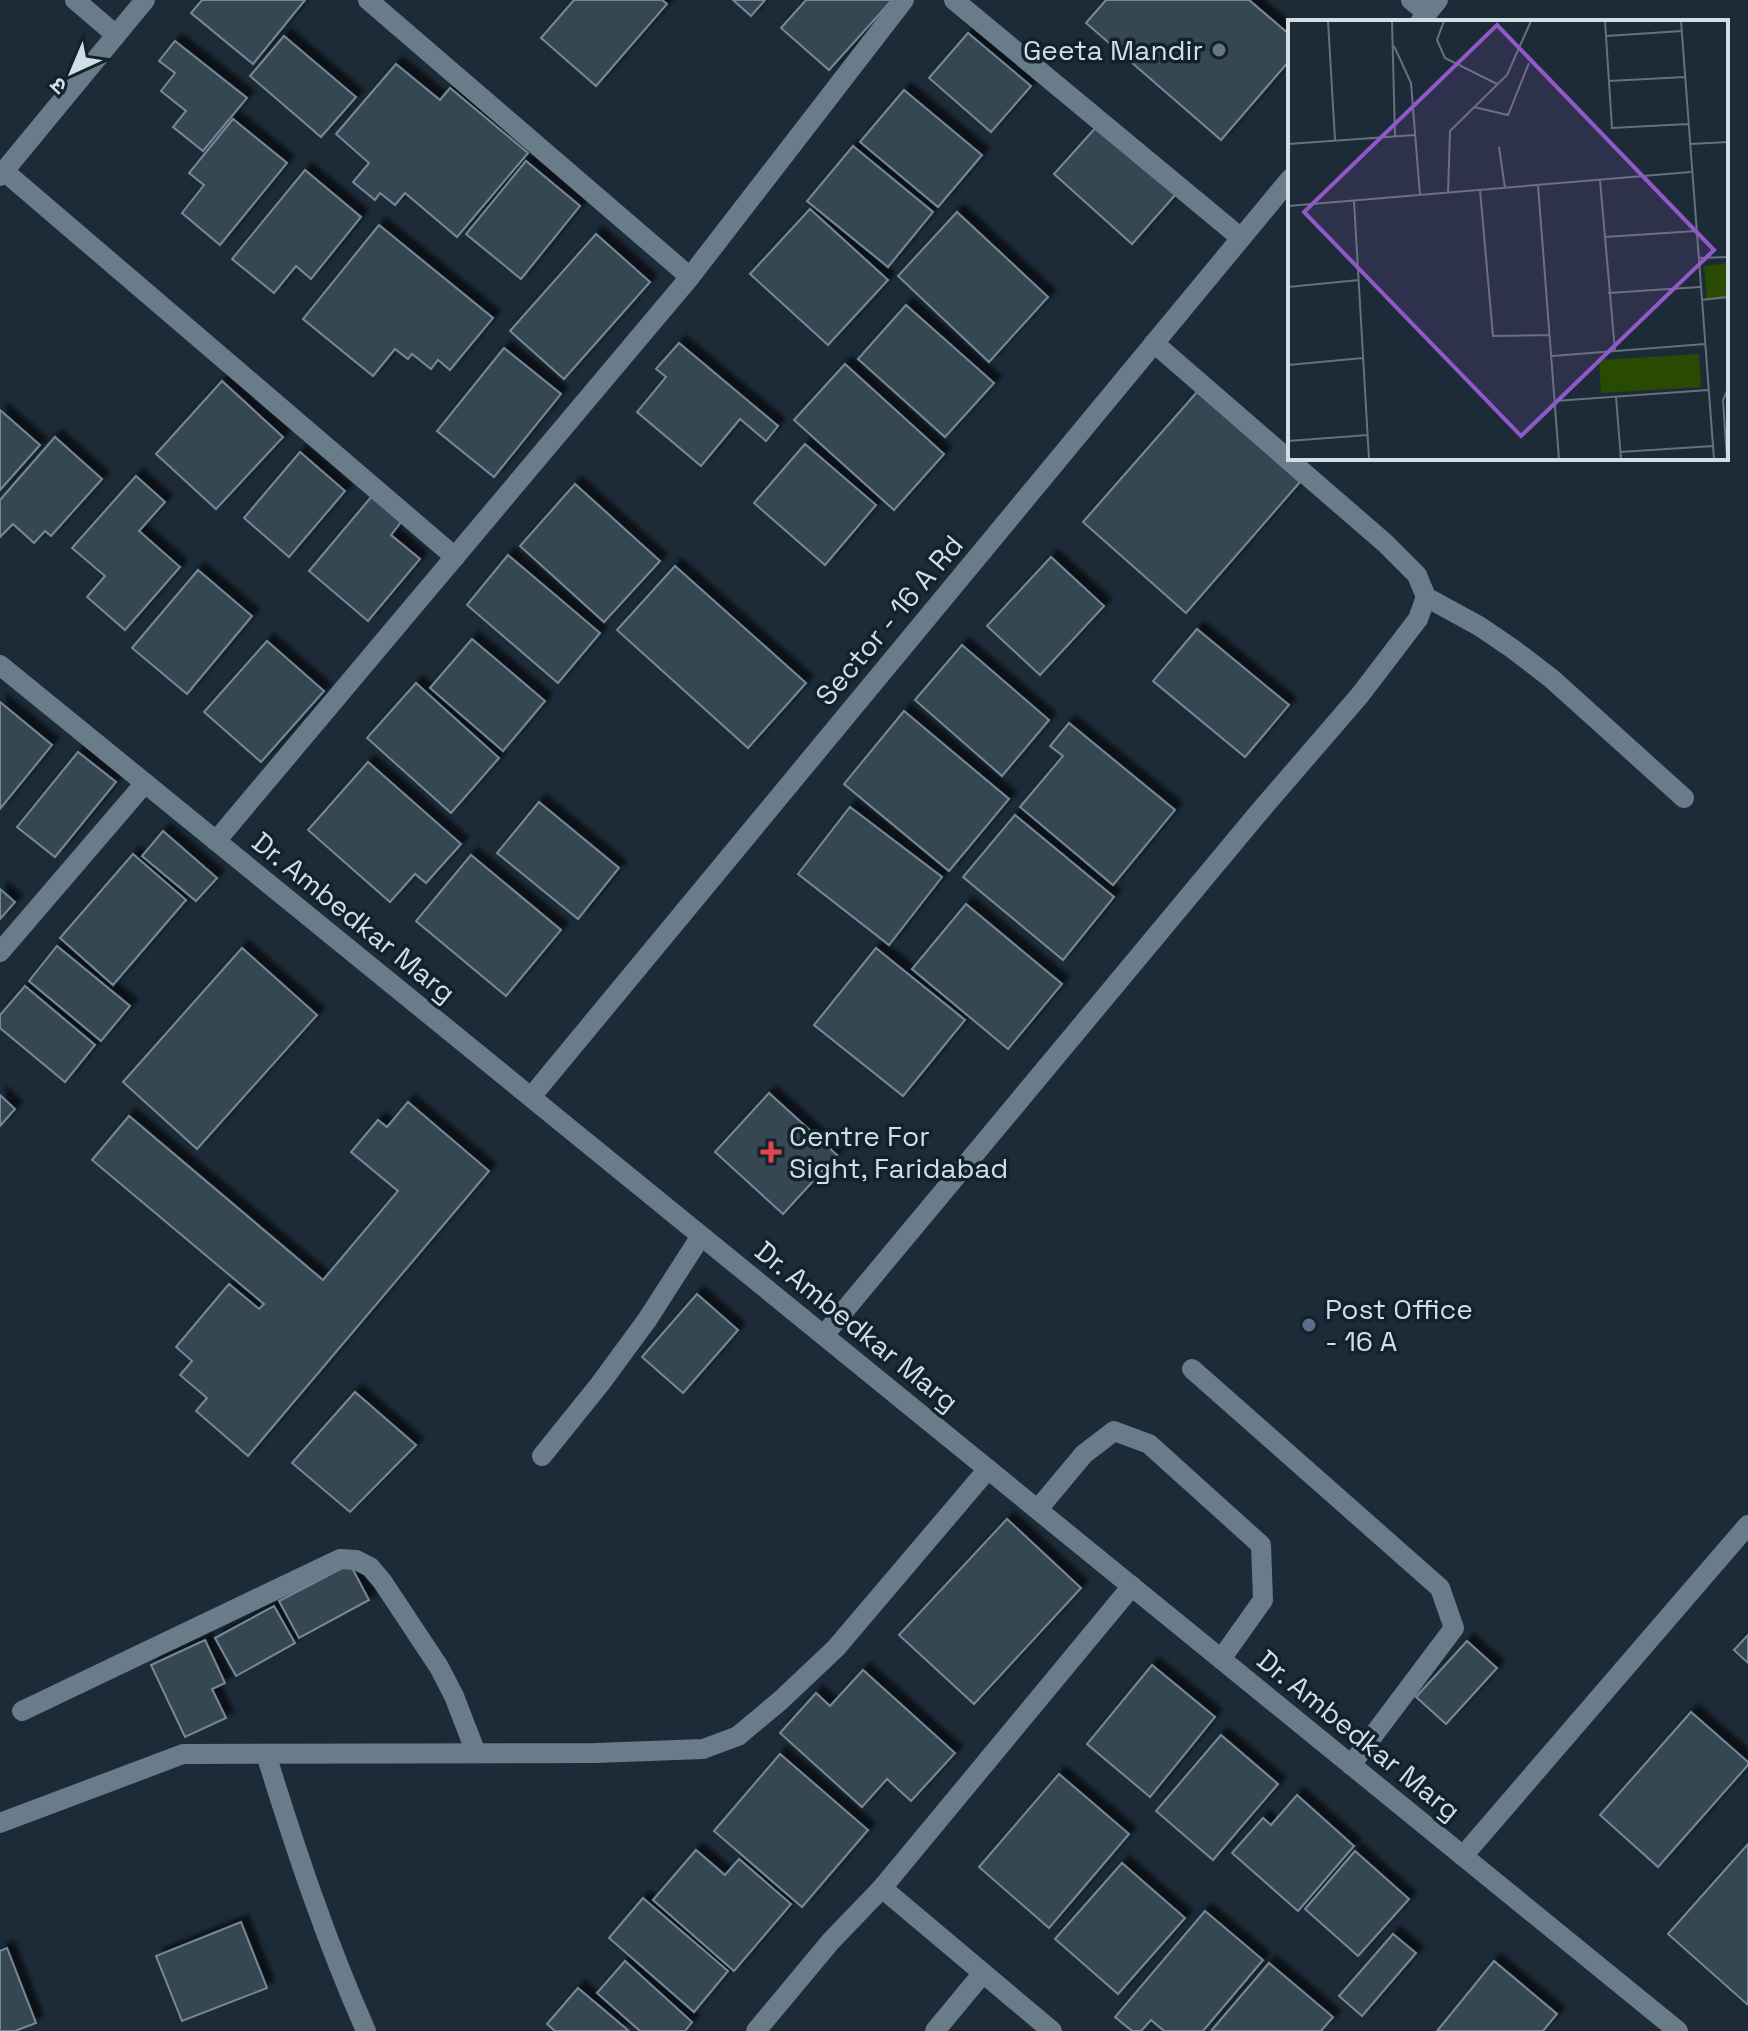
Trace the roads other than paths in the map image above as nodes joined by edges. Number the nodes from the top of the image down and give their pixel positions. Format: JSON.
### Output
{"nodes":[{"id":1,"x":75,"y":0,"type":"edge"},
{"id":2,"x":145,"y":0,"type":"edge"},
{"id":3,"x":368,"y":0,"type":"edge"},
{"id":4,"x":904,"y":0,"type":"edge"},
{"id":5,"x":954,"y":0,"type":"edge"},
{"id":6,"x":116,"y":35,"type":"junction"},
{"id":7,"x":2,"y":174,"type":"edge"},
{"id":8,"x":1288,"y":181,"type":"edge"},
{"id":9,"x":1241,"y":238,"type":"junction"},
{"id":10,"x":690,"y":277,"type":"junction"},
{"id":11,"x":1154,"y":343,"type":"junction"},
{"id":12,"x":1288,"y":459,"type":"edge"},
{"id":13,"x":1289,"y":460,"type":"edge"},
{"id":14,"x":455,"y":557,"type":"junction"},
{"id":15,"x":1426,"y":597,"type":"junction"},
{"id":16,"x":0,"y":665,"type":"edge"},
{"id":17,"x":145,"y":783,"type":"junction"},
{"id":18,"x":1684,"y":798,"type":"dead end"},
{"id":19,"x":216,"y":841,"type":"junction"},
{"id":20,"x":0,"y":952,"type":"edge"},
{"id":21,"x":531,"y":1097,"type":"junction"},
{"id":22,"x":701,"y":1236,"type":"junction"},
{"id":23,"x":824,"y":1335,"type":"junction"},
{"id":24,"x":1192,"y":1369,"type":"dead end"},
{"id":25,"x":542,"y":1456,"type":"dead end"},
{"id":26,"x":988,"y":1469,"type":"junction"},
{"id":27,"x":1038,"y":1509,"type":"junction"},
{"id":28,"x":1748,"y":1525,"type":"edge"},
{"id":29,"x":1132,"y":1586,"type":"junction"},
{"id":30,"x":1221,"y":1659,"type":"junction"},
{"id":31,"x":22,"y":1711,"type":"dead end"},
{"id":32,"x":476,"y":1753,"type":"junction"},
{"id":33,"x":266,"y":1754,"type":"junction"},
{"id":34,"x":1351,"y":1765,"type":"junction"},
{"id":35,"x":0,"y":1823,"type":"edge"},
{"id":36,"x":1463,"y":1856,"type":"junction"},
{"id":37,"x":882,"y":1888,"type":"junction"},
{"id":38,"x":983,"y":1973,"type":"junction"},
{"id":39,"x":366,"y":2031,"type":"edge"},
{"id":40,"x":756,"y":2031,"type":"edge"},
{"id":41,"x":935,"y":2031,"type":"edge"},
{"id":42,"x":1052,"y":2031,"type":"edge"},
{"id":43,"x":1678,"y":2031,"type":"edge"}],
"edges":[{"from":1,"to":6,"type":"street"},
{"from":2,"to":6,"type":"street"},
{"from":3,"to":10,"type":"street"},
{"from":4,"to":10,"type":"street"},
{"from":5,"to":9,"type":"street"},
{"from":6,"to":7,"type":"street"},
{"from":7,"to":14,"type":"street"},
{"from":8,"to":9,"type":"street","name":"Sector - 16 A Rd"},
{"from":9,"to":11,"type":"street","name":"Sector - 16 A Rd"},
{"from":10,"to":14,"type":"street"},
{"from":11,"to":12,"type":"street"},
{"from":11,"to":21,"type":"street","name":"Sector - 16 A Rd"},
{"from":13,"to":15,"type":"street"},
{"from":14,"to":19,"type":"street"},
{"from":15,"to":18,"type":"street"},
{"from":15,"to":23,"type":"street"},
{"from":16,"to":17,"type":"street","name":"Dr. Ambedkar Marg"},
{"from":17,"to":19,"type":"street","name":"Dr. Ambedkar Marg"},
{"from":17,"to":20,"type":"street"},
{"from":19,"to":21,"type":"street","name":"Dr. Ambedkar Marg"},
{"from":21,"to":22,"type":"street","name":"Dr. Ambedkar Marg"},
{"from":22,"to":23,"type":"street","name":"Dr. Ambedkar Marg"},
{"from":22,"to":25,"type":"street"},
{"from":23,"to":26,"type":"street","name":"Dr. Ambedkar Marg"},
{"from":24,"to":34,"type":"street"},
{"from":26,"to":27,"type":"street","name":"Dr. Ambedkar Marg"},
{"from":26,"to":32,"type":"street"},
{"from":27,"to":29,"type":"street","name":"Dr. Ambedkar Marg"},
{"from":27,"to":30,"type":"street"},
{"from":28,"to":36,"type":"street"},
{"from":29,"to":30,"type":"street","name":"Dr. Ambedkar Marg"},
{"from":29,"to":37,"type":"street"},
{"from":30,"to":34,"type":"street","name":"Dr. Ambedkar Marg"},
{"from":31,"to":32,"type":"street"},
{"from":32,"to":33,"type":"street"},
{"from":33,"to":35,"type":"street"},
{"from":33,"to":39,"type":"street"},
{"from":34,"to":36,"type":"street","name":"Dr. Ambedkar Marg"},
{"from":36,"to":43,"type":"street","name":"Dr. Ambedkar Marg"},
{"from":37,"to":38,"type":"street"},
{"from":37,"to":40,"type":"street"},
{"from":38,"to":41,"type":"street"},
{"from":38,"to":42,"type":"street"}]}
